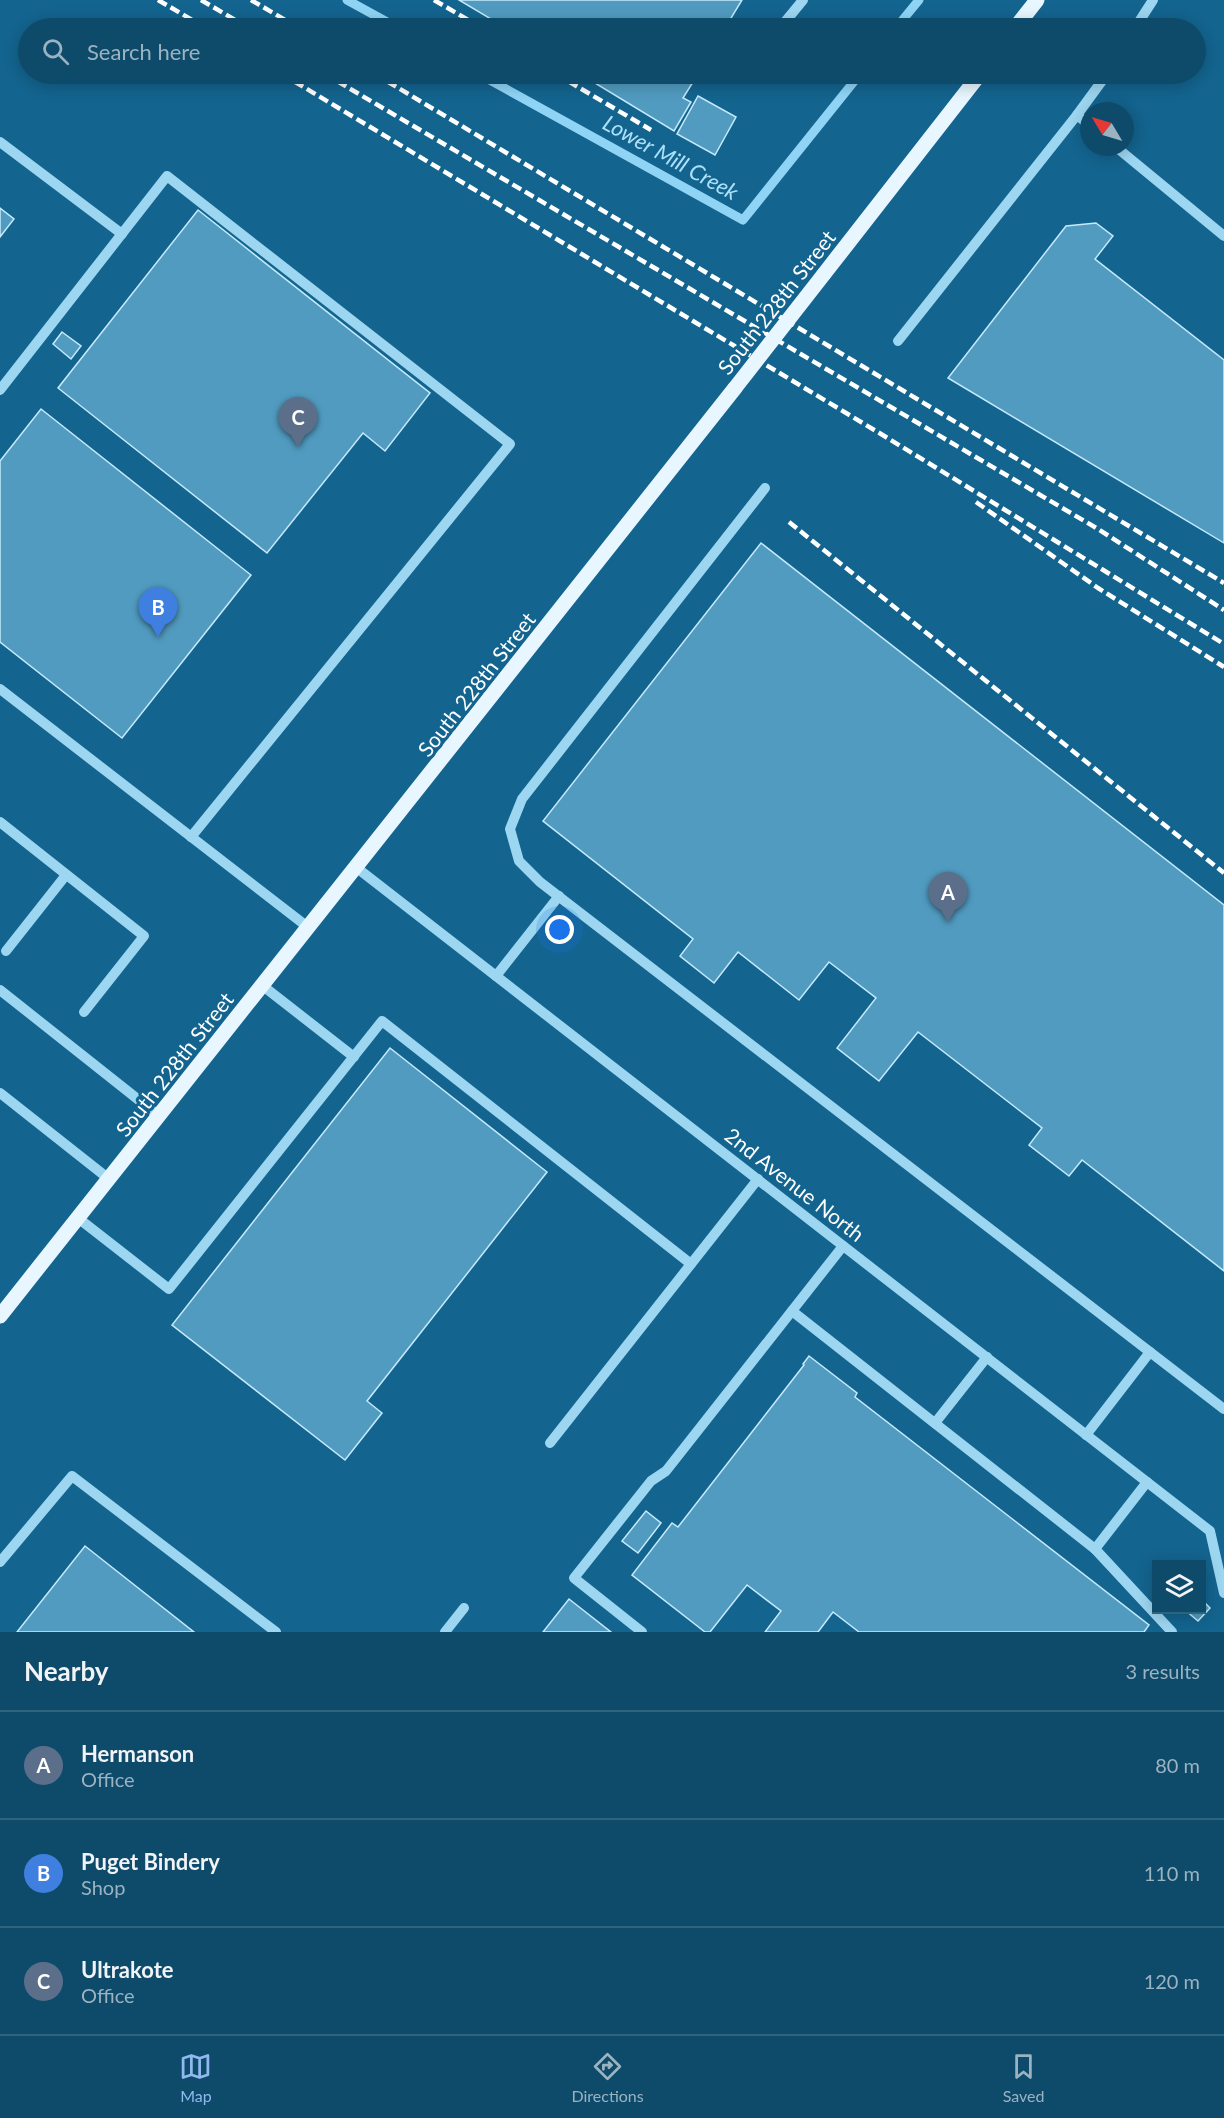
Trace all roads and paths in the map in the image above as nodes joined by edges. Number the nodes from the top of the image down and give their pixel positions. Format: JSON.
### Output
{"nodes":[{"id":1,"x":803,"y":0,"type":"edge"},
{"id":2,"x":1037,"y":0,"type":"edge"},
{"id":3,"x":1153,"y":0,"type":"edge"},
{"id":4,"x":788,"y":18,"type":"edge"},
{"id":5,"x":1023,"y":18,"type":"edge"},
{"id":6,"x":1141,"y":18,"type":"edge"},
{"id":7,"x":972,"y":84,"type":"edge"},
{"id":8,"x":1100,"y":84,"type":"edge"},
{"id":9,"x":1077,"y":115,"type":"junction"},
{"id":10,"x":1080,"y":118,"type":"edge"},
{"id":11,"x":0,"y":142,"type":"edge"},
{"id":12,"x":1127,"y":156,"type":"edge"},
{"id":13,"x":122,"y":234,"type":"junction"},
{"id":14,"x":1224,"y":236,"type":"edge"},
{"id":15,"x":898,"y":341,"type":"dead end"},
{"id":16,"x":0,"y":390,"type":"edge"},
{"id":17,"x":765,"y":489,"type":"dead end"},
{"id":18,"x":0,"y":689,"type":"edge"},
{"id":19,"x":0,"y":822,"type":"edge"},
{"id":20,"x":191,"y":837,"type":"junction"},
{"id":21,"x":357,"y":868,"type":"junction"},
{"id":22,"x":66,"y":875,"type":"junction"},
{"id":23,"x":559,"y":896,"type":"junction"},
{"id":24,"x":309,"y":928,"type":"junction"},
{"id":25,"x":6,"y":951,"type":"dead end"},
{"id":26,"x":496,"y":976,"type":"junction"},
{"id":27,"x":262,"y":986,"type":"junction"},
{"id":28,"x":0,"y":990,"type":"edge"},
{"id":29,"x":84,"y":1012,"type":"dead end"},
{"id":30,"x":354,"y":1057,"type":"junction"},
{"id":31,"x":0,"y":1093,"type":"edge"},
{"id":32,"x":159,"y":1116,"type":"junction"},
{"id":33,"x":109,"y":1179,"type":"junction"},
{"id":34,"x":758,"y":1179,"type":"junction"},
{"id":35,"x":78,"y":1218,"type":"junction"},
{"id":36,"x":843,"y":1246,"type":"junction"},
{"id":37,"x":691,"y":1263,"type":"junction"},
{"id":38,"x":792,"y":1311,"type":"junction"},
{"id":39,"x":0,"y":1316,"type":"edge"},
{"id":40,"x":1150,"y":1352,"type":"junction"},
{"id":41,"x":987,"y":1358,"type":"junction"},
{"id":42,"x":1224,"y":1409,"type":"edge"},
{"id":43,"x":935,"y":1424,"type":"junction"},
{"id":44,"x":1086,"y":1435,"type":"junction"},
{"id":45,"x":550,"y":1443,"type":"dead end"},
{"id":46,"x":1147,"y":1482,"type":"junction"},
{"id":47,"x":1095,"y":1550,"type":"junction"},
{"id":48,"x":0,"y":1562,"type":"edge"},
{"id":49,"x":1224,"y":1593,"type":"edge"},
{"id":50,"x":464,"y":1608,"type":"dead end"},
{"id":51,"x":276,"y":1632,"type":"edge"},
{"id":52,"x":446,"y":1632,"type":"edge"},
{"id":53,"x":642,"y":1632,"type":"edge"},
{"id":54,"x":1172,"y":1632,"type":"edge"}],
"edges":[{"from":1,"to":4,"type":"street"},
{"from":2,"to":5,"type":"main road"},
{"from":3,"to":6,"type":"street"},
{"from":7,"to":21,"type":"main road","name":"South 228th Street","bridge":true},
{"from":8,"to":9,"type":"street"},
{"from":9,"to":10,"type":"street"},
{"from":9,"to":15,"type":"street"},
{"from":11,"to":13,"type":"street"},
{"from":12,"to":14,"type":"street"},
{"from":13,"to":16,"type":"street"},
{"from":13,"to":20,"type":"street"},
{"from":17,"to":23,"type":"street"},
{"from":18,"to":20,"type":"street"},
{"from":19,"to":22,"type":"street"},
{"from":20,"to":24,"type":"street"},
{"from":21,"to":24,"type":"main road","name":"South 228th Street"},
{"from":21,"to":26,"type":"street","name":"2nd Avenue North"},
{"from":22,"to":25,"type":"street"},
{"from":22,"to":29,"type":"street"},
{"from":23,"to":26,"type":"street"},
{"from":23,"to":40,"type":"street"},
{"from":24,"to":27,"type":"main road","name":"South 228th Street"},
{"from":26,"to":34,"type":"street","name":"2nd Avenue North"},
{"from":27,"to":30,"type":"street"},
{"from":27,"to":32,"type":"main road","name":"South 228th Street"},
{"from":28,"to":32,"type":"street"},
{"from":30,"to":35,"type":"street"},
{"from":30,"to":37,"type":"street"},
{"from":31,"to":33,"type":"street"},
{"from":32,"to":33,"type":"main road","name":"South 228th Street"},
{"from":33,"to":35,"type":"main road","name":"South 228th Street"},
{"from":34,"to":36,"type":"street","name":"2nd Avenue North"},
{"from":34,"to":37,"type":"street"},
{"from":35,"to":39,"type":"main road","name":"South 228th Street"},
{"from":36,"to":38,"type":"street"},
{"from":36,"to":41,"type":"street","name":"2nd Avenue North"},
{"from":37,"to":45,"type":"street"},
{"from":38,"to":43,"type":"street"},
{"from":38,"to":53,"type":"street"},
{"from":40,"to":42,"type":"street"},
{"from":40,"to":44,"type":"street"},
{"from":41,"to":43,"type":"street"},
{"from":41,"to":44,"type":"street","name":"2nd Avenue North"},
{"from":43,"to":47,"type":"street"},
{"from":44,"to":46,"type":"street","name":"2nd Avenue North"},
{"from":46,"to":47,"type":"street"},
{"from":46,"to":49,"type":"street","name":"2nd Avenue North"},
{"from":47,"to":54,"type":"street"},
{"from":48,"to":51,"type":"street"},
{"from":50,"to":52,"type":"street"}]}
